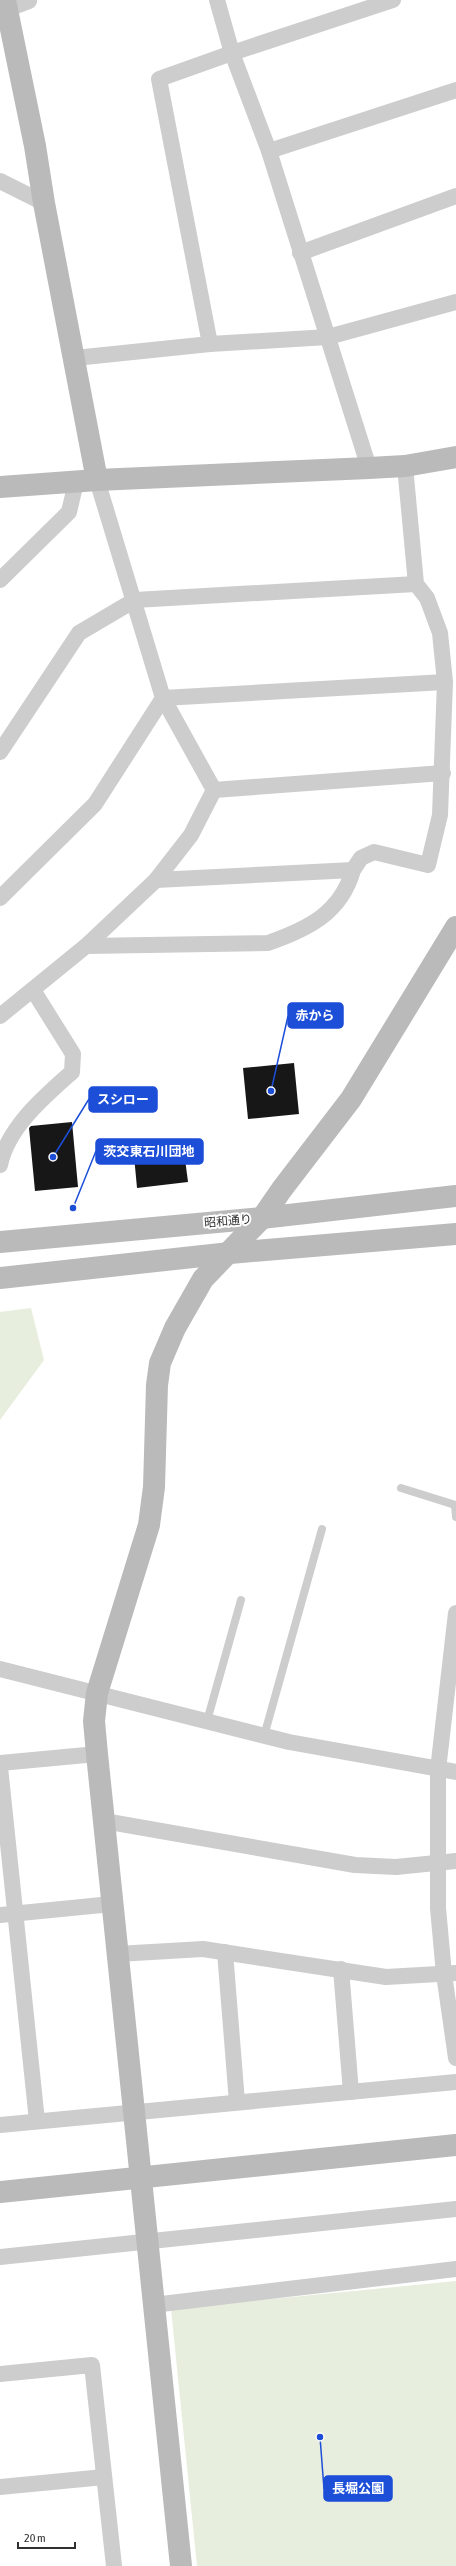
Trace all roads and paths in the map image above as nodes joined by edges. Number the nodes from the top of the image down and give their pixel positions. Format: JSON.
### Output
{"nodes":[{"id":1,"x":217,"y":0,"type":"edge"},
{"id":2,"x":393,"y":0,"type":"edge"},
{"id":3,"x":29,"y":1,"type":"dead end"},
{"id":4,"x":4,"y":8,"type":"edge"},
{"id":5,"x":232,"y":53,"type":"junction"},
{"id":6,"x":456,"y":90,"type":"edge"},
{"id":7,"x":268,"y":151,"type":"junction"},
{"id":8,"x":0,"y":181,"type":"edge"},
{"id":9,"x":456,"y":196,"type":"edge"},
{"id":10,"x":44,"y":203,"type":"junction"},
{"id":11,"x":300,"y":253,"type":"junction"},
{"id":12,"x":456,"y":302,"type":"edge"},
{"id":13,"x":328,"y":337,"type":"junction"},
{"id":14,"x":210,"y":344,"type":"junction"},
{"id":15,"x":75,"y":358,"type":"junction"},
{"id":16,"x":456,"y":457,"type":"edge"},
{"id":17,"x":405,"y":466,"type":"junction"},
{"id":18,"x":368,"y":468,"type":"junction"},
{"id":19,"x":87,"y":481,"type":"junction"},
{"id":20,"x":0,"y":487,"type":"edge"},
{"id":21,"x":0,"y":580,"type":"edge"},
{"id":22,"x":416,"y":584,"type":"junction"},
{"id":23,"x":134,"y":600,"type":"junction"},
{"id":24,"x":445,"y":682,"type":"junction"},
{"id":25,"x":163,"y":698,"type":"junction"},
{"id":26,"x":0,"y":752,"type":"edge"},
{"id":27,"x":443,"y":773,"type":"junction"},
{"id":28,"x":214,"y":790,"type":"junction"},
{"id":29,"x":353,"y":870,"type":"junction"},
{"id":30,"x":156,"y":880,"type":"junction"},
{"id":31,"x":0,"y":898,"type":"edge"},
{"id":32,"x":456,"y":927,"type":"edge"},
{"id":33,"x":86,"y":946,"type":"junction"},
{"id":34,"x":33,"y":990,"type":"junction"},
{"id":35,"x":0,"y":1016,"type":"edge"},
{"id":36,"x":0,"y":1165,"type":"edge"},
{"id":37,"x":456,"y":1196,"type":"edge"},
{"id":38,"x":262,"y":1218,"type":"junction"},
{"id":39,"x":456,"y":1234,"type":"edge"},
{"id":40,"x":0,"y":1242,"type":"edge"},
{"id":41,"x":230,"y":1253,"type":"junction"},
{"id":42,"x":0,"y":1278,"type":"edge"},
{"id":43,"x":401,"y":1488,"type":"dead end"},
{"id":44,"x":456,"y":1517,"type":"edge"},
{"id":45,"x":322,"y":1529,"type":"dead end"},
{"id":46,"x":241,"y":1600,"type":"dead end"},
{"id":47,"x":456,"y":1613,"type":"edge"},
{"id":48,"x":0,"y":1669,"type":"edge"},
{"id":49,"x":98,"y":1693,"type":"junction"},
{"id":50,"x":207,"y":1721,"type":"junction"},
{"id":51,"x":264,"y":1736,"type":"junction"},
{"id":52,"x":97,"y":1754,"type":"junction"},
{"id":53,"x":0,"y":1763,"type":"edge"},
{"id":54,"x":0,"y":1767,"type":"edge"},
{"id":55,"x":438,"y":1770,"type":"junction"},
{"id":56,"x":456,"y":1772,"type":"edge"},
{"id":57,"x":104,"y":1821,"type":"junction"},
{"id":58,"x":456,"y":1861,"type":"edge"},
{"id":59,"x":438,"y":1863,"type":"junction"},
{"id":60,"x":112,"y":1904,"type":"junction"},
{"id":61,"x":8,"y":1914,"type":"edge"},
{"id":62,"x":225,"y":1952,"type":"junction"},
{"id":63,"x":117,"y":1954,"type":"junction"},
{"id":64,"x":341,"y":1969,"type":"junction"},
{"id":65,"x":450,"y":1973,"type":"edge"},
{"id":66,"x":456,"y":2058,"type":"edge"},
{"id":67,"x":456,"y":2082,"type":"edge"},
{"id":68,"x":351,"y":2092,"type":"junction"},
{"id":69,"x":237,"y":2102,"type":"junction"},
{"id":70,"x":133,"y":2112,"type":"junction"},
{"id":71,"x":37,"y":2121,"type":"junction"},
{"id":72,"x":0,"y":2125,"type":"edge"},
{"id":73,"x":456,"y":2145,"type":"edge"},
{"id":74,"x":139,"y":2178,"type":"junction"},
{"id":75,"x":0,"y":2192,"type":"edge"},
{"id":76,"x":456,"y":2208,"type":"edge"},
{"id":77,"x":147,"y":2242,"type":"junction"},
{"id":78,"x":0,"y":2257,"type":"edge"},
{"id":79,"x":456,"y":2269,"type":"edge"},
{"id":80,"x":153,"y":2305,"type":"junction"},
{"id":81,"x":0,"y":2374,"type":"edge"},
{"id":82,"x":104,"y":2477,"type":"junction"},
{"id":83,"x":0,"y":2487,"type":"edge"},
{"id":84,"x":114,"y":2566,"type":"edge"},
{"id":85,"x":181,"y":2566,"type":"edge"}],
"edges":[{"from":1,"to":5,"type":"street"},
{"from":2,"to":5,"type":"street"},
{"from":3,"to":4,"type":"street"},
{"from":4,"to":10,"type":"street"},
{"from":5,"to":7,"type":"street"},
{"from":5,"to":14,"type":"street"},
{"from":6,"to":7,"type":"street"},
{"from":7,"to":11,"type":"street"},
{"from":8,"to":10,"type":"street"},
{"from":9,"to":11,"type":"street"},
{"from":10,"to":15,"type":"street"},
{"from":11,"to":13,"type":"street"},
{"from":12,"to":13,"type":"street"},
{"from":13,"to":14,"type":"street"},
{"from":13,"to":18,"type":"street"},
{"from":14,"to":15,"type":"street"},
{"from":15,"to":19,"type":"street"},
{"from":16,"to":17,"type":"street"},
{"from":17,"to":18,"type":"street"},
{"from":17,"to":22,"type":"street"},
{"from":18,"to":19,"type":"street"},
{"from":19,"to":20,"type":"street"},
{"from":19,"to":21,"type":"street"},
{"from":19,"to":23,"type":"street"},
{"from":22,"to":23,"type":"street"},
{"from":22,"to":24,"type":"street"},
{"from":23,"to":25,"type":"street"},
{"from":23,"to":26,"type":"street"},
{"from":24,"to":25,"type":"street"},
{"from":24,"to":27,"type":"street"},
{"from":25,"to":28,"type":"street"},
{"from":25,"to":31,"type":"street"},
{"from":27,"to":28,"type":"street"},
{"from":27,"to":29,"type":"street"},
{"from":28,"to":30,"type":"street"},
{"from":29,"to":30,"type":"street"},
{"from":29,"to":33,"type":"street"},
{"from":30,"to":33,"type":"street"},
{"from":32,"to":38,"type":"street"},
{"from":33,"to":34,"type":"street"},
{"from":34,"to":35,"type":"street"},
{"from":34,"to":36,"type":"street"},
{"from":37,"to":38,"type":"street","name":"昭和通り"},
{"from":38,"to":40,"type":"street","name":"昭和通り"},
{"from":38,"to":41,"type":"street"},
{"from":39,"to":41,"type":"street"},
{"from":41,"to":42,"type":"street"},
{"from":41,"to":49,"type":"street"},
{"from":43,"to":44,"type":"lane"},
{"from":45,"to":51,"type":"lane"},
{"from":46,"to":50,"type":"lane"},
{"from":47,"to":55,"type":"street"},
{"from":48,"to":49,"type":"street"},
{"from":49,"to":50,"type":"street"},
{"from":49,"to":52,"type":"street"},
{"from":50,"to":51,"type":"street"},
{"from":51,"to":55,"type":"street"},
{"from":52,"to":53,"type":"street"},
{"from":52,"to":57,"type":"street"},
{"from":54,"to":61,"type":"street"},
{"from":55,"to":56,"type":"street"},
{"from":55,"to":59,"type":"street"},
{"from":57,"to":59,"type":"street"},
{"from":57,"to":60,"type":"street"},
{"from":58,"to":59,"type":"street"},
{"from":59,"to":65,"type":"street"},
{"from":60,"to":61,"type":"street"},
{"from":60,"to":63,"type":"street"},
{"from":61,"to":71,"type":"street"},
{"from":62,"to":63,"type":"street"},
{"from":62,"to":64,"type":"street"},
{"from":62,"to":69,"type":"street"},
{"from":63,"to":70,"type":"street"},
{"from":64,"to":65,"type":"street"},
{"from":64,"to":68,"type":"street"},
{"from":65,"to":66,"type":"street"},
{"from":67,"to":68,"type":"street"},
{"from":68,"to":69,"type":"street"},
{"from":69,"to":70,"type":"street"},
{"from":70,"to":71,"type":"street"},
{"from":70,"to":74,"type":"street"},
{"from":71,"to":72,"type":"street"},
{"from":73,"to":74,"type":"street"},
{"from":74,"to":75,"type":"street"},
{"from":74,"to":77,"type":"street"},
{"from":76,"to":77,"type":"street"},
{"from":77,"to":78,"type":"street"},
{"from":77,"to":80,"type":"street"},
{"from":79,"to":80,"type":"street"},
{"from":80,"to":85,"type":"street"},
{"from":81,"to":82,"type":"street"},
{"from":82,"to":83,"type":"street"},
{"from":82,"to":84,"type":"street"}]}
